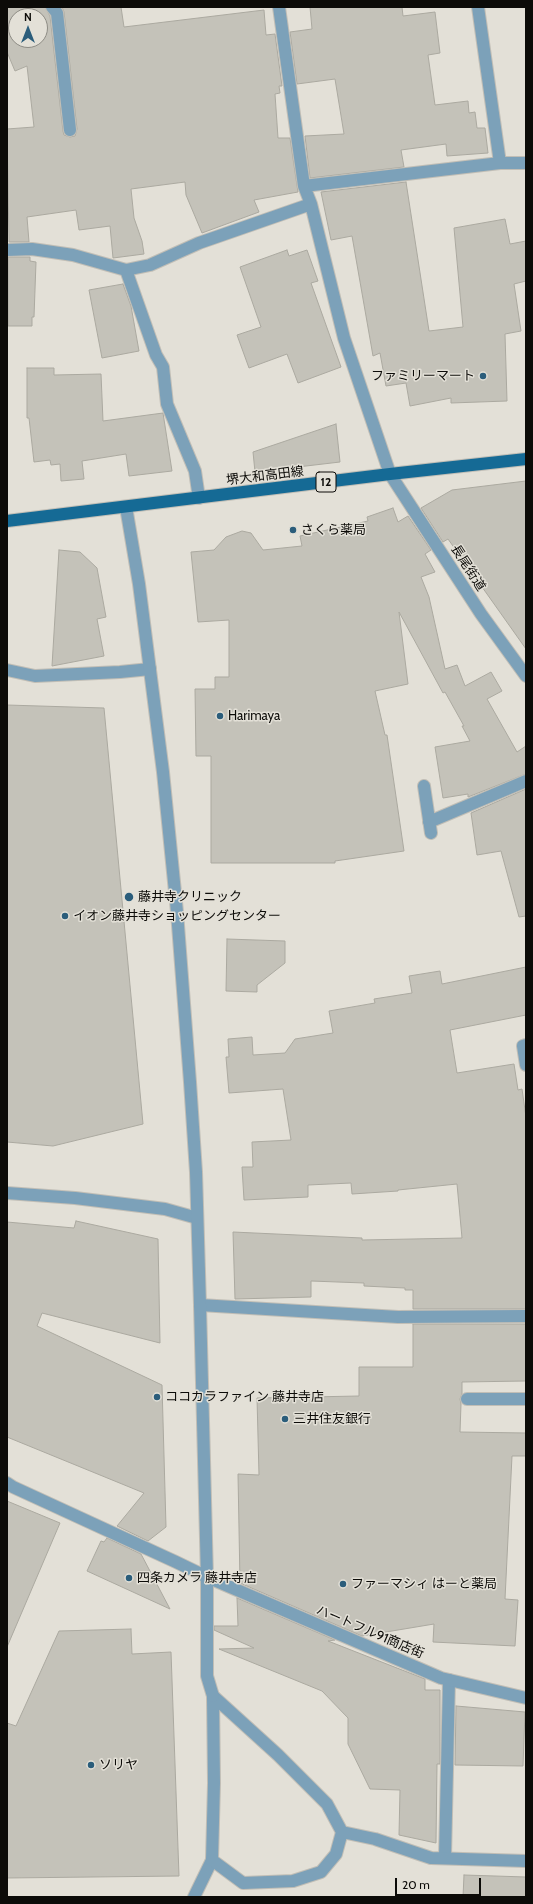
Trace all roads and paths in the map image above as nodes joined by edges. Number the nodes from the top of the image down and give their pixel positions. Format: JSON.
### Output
{"nodes":[{"id":1,"x":52,"y":7,"type":"edge"},
{"id":2,"x":279,"y":7,"type":"edge"},
{"id":3,"x":478,"y":7,"type":"edge"},
{"id":4,"x":70,"y":130,"type":"dead end"},
{"id":5,"x":526,"y":163,"type":"edge"},
{"id":6,"x":500,"y":164,"type":"junction"},
{"id":7,"x":304,"y":186,"type":"junction"},
{"id":8,"x":311,"y":204,"type":"junction"},
{"id":9,"x":7,"y":250,"type":"edge"},
{"id":10,"x":126,"y":270,"type":"junction"},
{"id":11,"x":526,"y":459,"type":"edge"},
{"id":12,"x":390,"y":474,"type":"junction"},
{"id":13,"x":199,"y":498,"type":"junction"},
{"id":14,"x":126,"y":507,"type":"junction"},
{"id":15,"x":7,"y":522,"type":"edge"},
{"id":16,"x":150,"y":669,"type":"junction"},
{"id":17,"x":7,"y":670,"type":"edge"},
{"id":18,"x":526,"y":676,"type":"edge"},
{"id":19,"x":526,"y":781,"type":"edge"},
{"id":20,"x":424,"y":786,"type":"dead end"},
{"id":21,"x":526,"y":1045,"type":"edge"},
{"id":22,"x":526,"y":1066,"type":"edge"},
{"id":23,"x":7,"y":1193,"type":"edge"},
{"id":24,"x":197,"y":1218,"type":"junction"},
{"id":25,"x":200,"y":1305,"type":"junction"},
{"id":26,"x":526,"y":1316,"type":"edge"},
{"id":27,"x":467,"y":1399,"type":"dead end"},
{"id":28,"x":526,"y":1399,"type":"edge"},
{"id":29,"x":7,"y":1483,"type":"edge"},
{"id":30,"x":207,"y":1578,"type":"junction"},
{"id":31,"x":449,"y":1680,"type":"junction"},
{"id":32,"x":213,"y":1696,"type":"junction"},
{"id":33,"x":526,"y":1698,"type":"edge"},
{"id":34,"x":342,"y":1832,"type":"junction"},
{"id":35,"x":444,"y":1858,"type":"junction"},
{"id":36,"x":212,"y":1860,"type":"junction"},
{"id":37,"x":526,"y":1861,"type":"edge"},
{"id":38,"x":194,"y":1897,"type":"edge"}],
"edges":[{"from":1,"to":4,"type":"street"},
{"from":2,"to":7,"type":"street","name":"長尾街道"},
{"from":3,"to":6,"type":"street"},
{"from":5,"to":6,"type":"street"},
{"from":6,"to":7,"type":"street"},
{"from":7,"to":8,"type":"street","name":"長尾街道"},
{"from":8,"to":10,"type":"street"},
{"from":8,"to":12,"type":"street","name":"長尾街道"},
{"from":9,"to":10,"type":"street"},
{"from":10,"to":13,"type":"street"},
{"from":11,"to":12,"type":"main road","name":"堺大和高田線","number":"12"},
{"from":12,"to":13,"type":"main road","name":"堺大和高田線","number":"12"},
{"from":12,"to":18,"type":"street","name":"長尾街道"},
{"from":13,"to":14,"type":"main road","name":"堺大和高田線","number":"12"},
{"from":14,"to":15,"type":"main road","name":"堺大和高田線","number":"12"},
{"from":14,"to":16,"type":"street"},
{"from":16,"to":17,"type":"street"},
{"from":16,"to":24,"type":"street"},
{"from":19,"to":20,"type":"street"},
{"from":21,"to":22,"type":"street"},
{"from":23,"to":24,"type":"street"},
{"from":24,"to":25,"type":"street"},
{"from":25,"to":26,"type":"street"},
{"from":25,"to":30,"type":"street"},
{"from":27,"to":28,"type":"street"},
{"from":29,"to":30,"type":"street","name":"ハートフル91商店街"},
{"from":30,"to":31,"type":"street","name":"ハートフル91商店街"},
{"from":30,"to":32,"type":"street"},
{"from":31,"to":33,"type":"street","name":"ハートフル91商店街"},
{"from":31,"to":35,"type":"street"},
{"from":32,"to":34,"type":"street"},
{"from":32,"to":36,"type":"street"},
{"from":34,"to":35,"type":"street"},
{"from":34,"to":36,"type":"street"},
{"from":35,"to":37,"type":"street"},
{"from":36,"to":38,"type":"street"}]}
